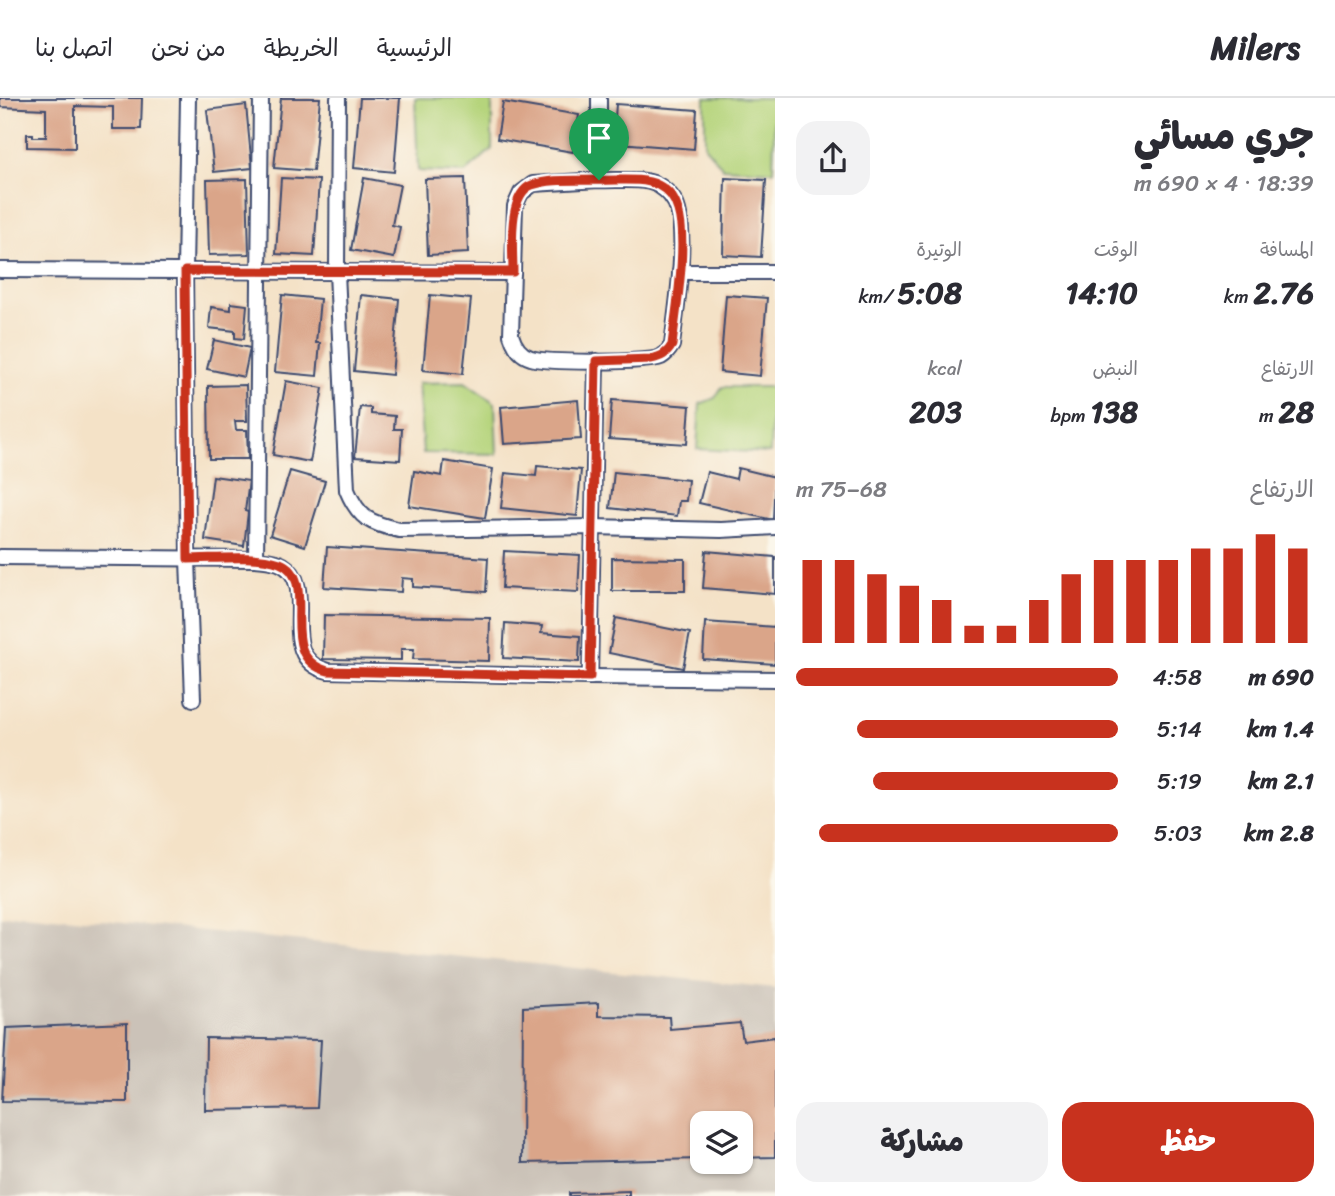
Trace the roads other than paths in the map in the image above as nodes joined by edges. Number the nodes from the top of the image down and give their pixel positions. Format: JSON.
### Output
{"nodes":[{"id":1,"x":188,"y":98,"type":"edge"},
{"id":2,"x":261,"y":98,"type":"edge"},
{"id":3,"x":338,"y":98,"type":"edge"},
{"id":4,"x":599,"y":98,"type":"edge"},
{"id":5,"x":599,"y":180,"type":"junction"},
{"id":6,"x":0,"y":270,"type":"edge"},
{"id":7,"x":185,"y":271,"type":"junction"},
{"id":8,"x":259,"y":271,"type":"junction"},
{"id":9,"x":337,"y":272,"type":"junction"},
{"id":10,"x":513,"y":272,"type":"junction"},
{"id":11,"x":680,"y":272,"type":"junction"},
{"id":12,"x":775,"y":272,"type":"edge"},
{"id":13,"x":596,"y":361,"type":"junction"},
{"id":14,"x":593,"y":527,"type":"junction"},
{"id":15,"x":775,"y":527,"type":"edge"},
{"id":16,"x":0,"y":557,"type":"edge"},
{"id":17,"x":188,"y":559,"type":"junction"},
{"id":18,"x":256,"y":559,"type":"junction"},
{"id":19,"x":590,"y":677,"type":"junction"},
{"id":20,"x":775,"y":679,"type":"edge"},
{"id":21,"x":193,"y":699,"type":"dead end"}],
"edges":[{"from":1,"to":7,"type":"street"},
{"from":2,"to":8,"type":"street"},
{"from":3,"to":9,"type":"street"},
{"from":4,"to":5,"type":"street"},
{"from":5,"to":10,"type":"street"},
{"from":5,"to":11,"type":"street"},
{"from":6,"to":7,"type":"street"},
{"from":7,"to":8,"type":"street"},
{"from":7,"to":17,"type":"street"},
{"from":8,"to":9,"type":"street"},
{"from":8,"to":18,"type":"street"},
{"from":9,"to":10,"type":"street"},
{"from":9,"to":14,"type":"street"},
{"from":10,"to":13,"type":"street"},
{"from":11,"to":12,"type":"street"},
{"from":11,"to":13,"type":"street"},
{"from":13,"to":14,"type":"street"},
{"from":14,"to":15,"type":"street"},
{"from":14,"to":19,"type":"street"},
{"from":16,"to":17,"type":"street"},
{"from":17,"to":18,"type":"street"},
{"from":17,"to":21,"type":"street"},
{"from":18,"to":19,"type":"street"},
{"from":19,"to":20,"type":"street"}]}
